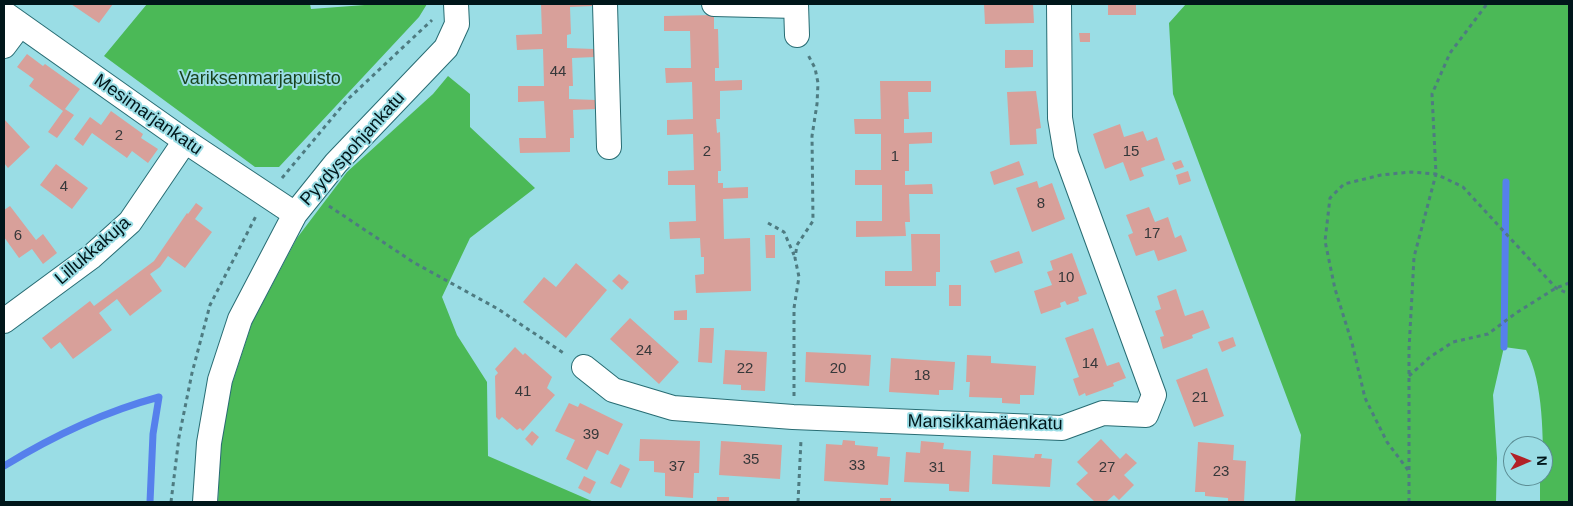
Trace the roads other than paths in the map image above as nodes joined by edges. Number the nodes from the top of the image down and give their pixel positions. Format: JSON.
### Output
{"nodes":[{"id":1,"x":456,"y":4,"type":"edge"},
{"id":2,"x":605,"y":4,"type":"edge"},
{"id":3,"x":714,"y":4,"type":"edge"},
{"id":4,"x":1059,"y":4,"type":"edge"},
{"id":5,"x":796,"y":5,"type":"edge"},
{"id":6,"x":12,"y":19,"type":"edge"},
{"id":7,"x":797,"y":35,"type":"road end"},
{"id":8,"x":4,"y":46,"type":"edge"},
{"id":9,"x":184,"y":141,"type":"junction"},
{"id":10,"x":609,"y":147,"type":"dead end"},
{"id":11,"x":295,"y":214,"type":"junction"},
{"id":12,"x":4,"y":321,"type":"edge"},
{"id":13,"x":584,"y":367,"type":"road end"},
{"id":14,"x":205,"y":502,"type":"edge"}],
"edges":[{"from":1,"to":11,"type":"street","name":"Pyydyspohjankatu"},
{"from":2,"to":10,"type":"street"},
{"from":3,"to":5,"type":"street"},
{"from":4,"to":13,"type":"street","name":"Mansikkamäenkatu"},
{"from":5,"to":7,"type":"street"},
{"from":6,"to":8,"type":"street"},
{"from":6,"to":9,"type":"street","name":"Mesimarjankatu"},
{"from":9,"to":11,"type":"street","name":"Mesimarjankatu"},
{"from":9,"to":12,"type":"street","name":"Lillukkakuja"},
{"from":11,"to":14,"type":"street","name":"Pyydyspohjankatu"}]}
